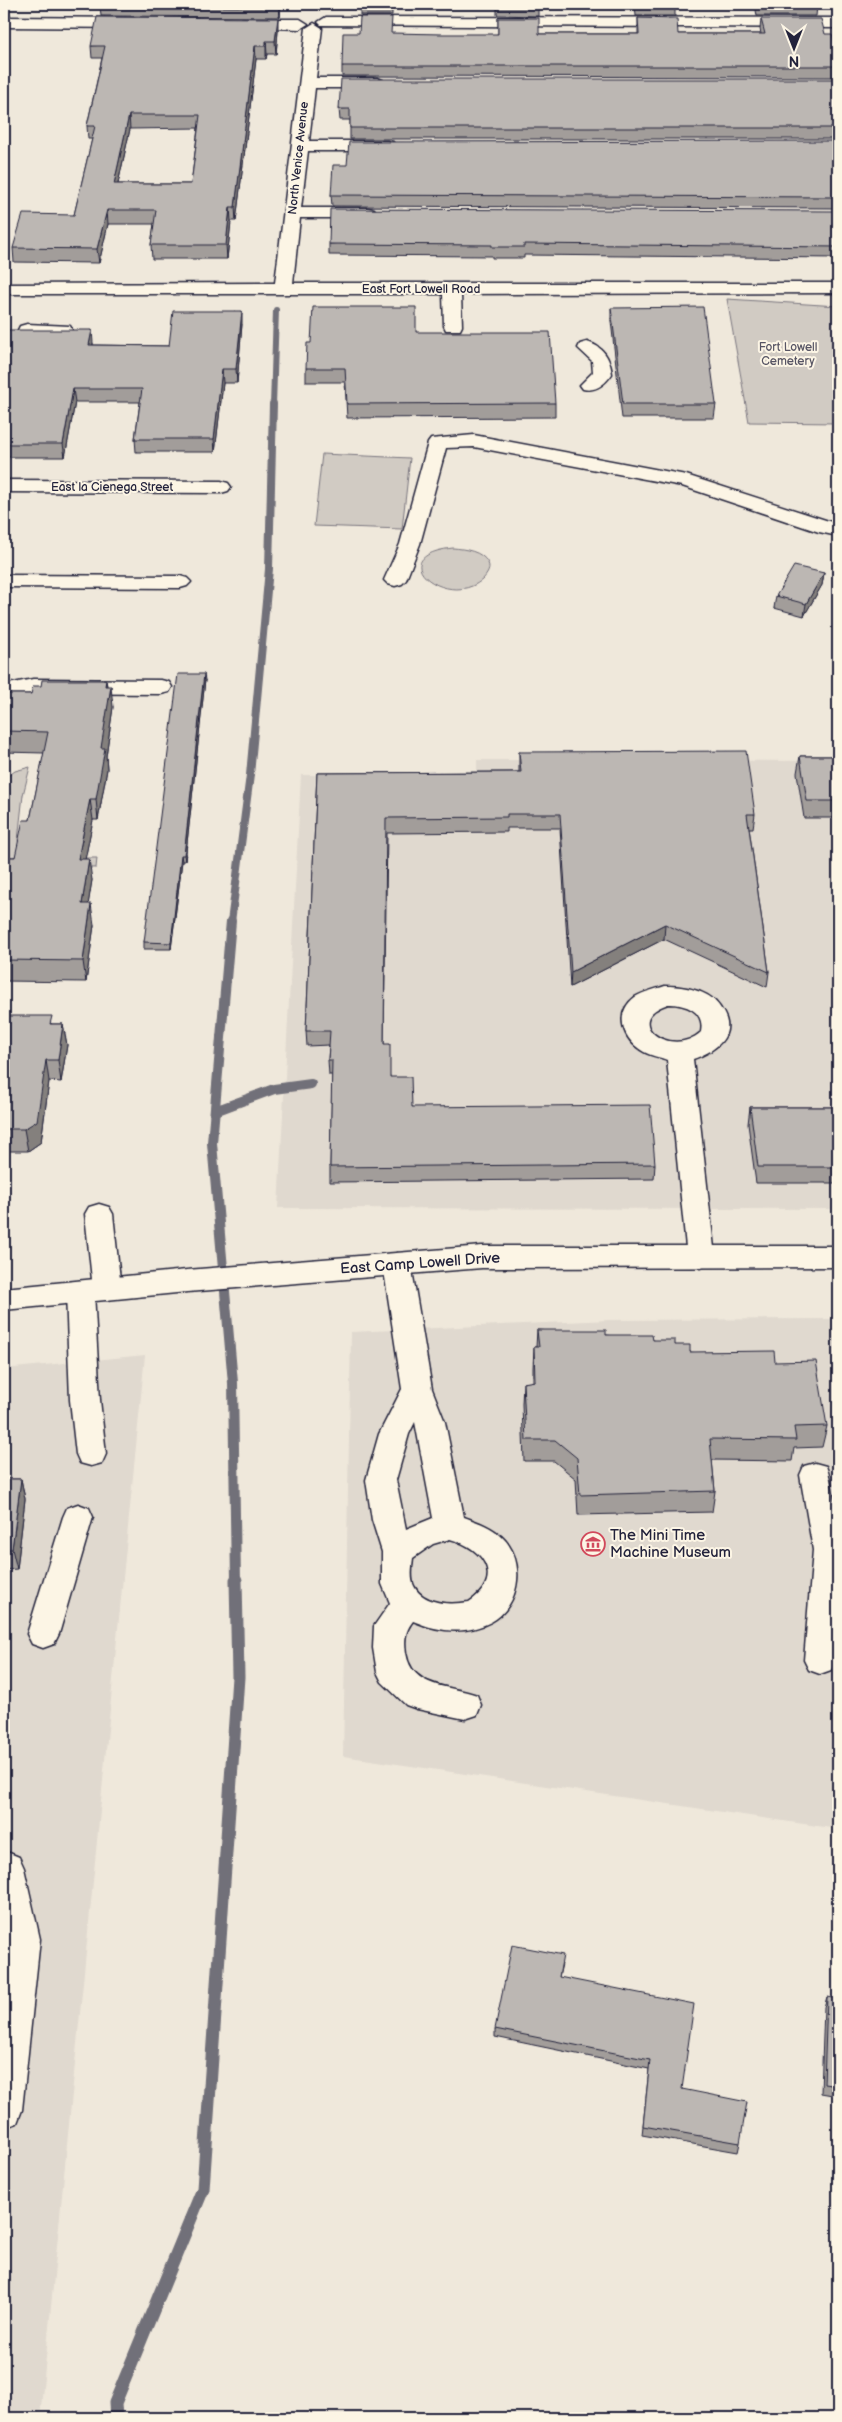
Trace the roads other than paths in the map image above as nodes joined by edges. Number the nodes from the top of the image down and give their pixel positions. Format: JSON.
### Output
{"nodes":[{"id":1,"x":452,"y":4,"type":"edge"},
{"id":2,"x":589,"y":4,"type":"edge"},
{"id":3,"x":720,"y":4,"type":"edge"},
{"id":4,"x":314,"y":21,"type":"junction"},
{"id":5,"x":723,"y":21,"type":"junction"},
{"id":6,"x":4,"y":22,"type":"edge"},
{"id":7,"x":452,"y":22,"type":"junction"},
{"id":8,"x":590,"y":22,"type":"junction"},
{"id":9,"x":152,"y":23,"type":"edge"},
{"id":10,"x":838,"y":23,"type":"edge"},
{"id":11,"x":231,"y":24,"type":"edge"},
{"id":12,"x":306,"y":83,"type":"junction"},
{"id":13,"x":395,"y":83,"type":"edge"},
{"id":14,"x":300,"y":146,"type":"junction"},
{"id":15,"x":399,"y":146,"type":"edge"},
{"id":16,"x":292,"y":213,"type":"junction"},
{"id":17,"x":381,"y":214,"type":"edge"},
{"id":18,"x":452,"y":288,"type":"junction"},
{"id":19,"x":838,"y":288,"type":"edge"},
{"id":20,"x":4,"y":289,"type":"edge"},
{"id":21,"x":283,"y":289,"type":"junction"},
{"id":22,"x":453,"y":326,"type":"dead end"},
{"id":23,"x":27,"y":330,"type":"edge"},
{"id":24,"x":62,"y":330,"type":"edge"},
{"id":25,"x":587,"y":348,"type":"dead end"},
{"id":26,"x":590,"y":385,"type":"dead end"},
{"id":27,"x":4,"y":486,"type":"edge"},
{"id":28,"x":221,"y":487,"type":"dead end"},
{"id":29,"x":838,"y":530,"type":"edge"},
{"id":30,"x":395,"y":580,"type":"dead end"},
{"id":31,"x":4,"y":581,"type":"edge"},
{"id":32,"x":180,"y":582,"type":"dead end"},
{"id":33,"x":161,"y":687,"type":"dead end"},
{"id":34,"x":4,"y":692,"type":"edge"},
{"id":35,"x":679,"y":1052,"type":"dead end"},
{"id":36,"x":99,"y":1214,"type":"dead end"},
{"id":37,"x":701,"y":1257,"type":"junction"},
{"id":38,"x":838,"y":1257,"type":"edge"},
{"id":39,"x":397,"y":1264,"type":"junction"},
{"id":40,"x":94,"y":1290,"type":"junction"},
{"id":41,"x":4,"y":1299,"type":"edge"},
{"id":42,"x":417,"y":1389,"type":"junction"},
{"id":43,"x":91,"y":1454,"type":"dead end"},
{"id":44,"x":815,"y":1475,"type":"dead end"},
{"id":45,"x":78,"y":1517,"type":"dead end"},
{"id":46,"x":450,"y":1526,"type":"junction"},
{"id":47,"x":398,"y":1552,"type":"junction"},
{"id":48,"x":410,"y":1602,"type":"junction"},
{"id":49,"x":42,"y":1634,"type":"dead end"},
{"id":50,"x":820,"y":1660,"type":"dead end"},
{"id":51,"x":465,"y":1705,"type":"dead end"},
{"id":52,"x":7,"y":1868,"type":"dead end"},
{"id":53,"x":4,"y":2110,"type":"edge"}],
"edges":[{"from":1,"to":7,"type":"street"},
{"from":2,"to":8,"type":"street"},
{"from":3,"to":5,"type":"street"},
{"from":4,"to":7,"type":"street"},
{"from":4,"to":11,"type":"street"},
{"from":4,"to":12,"type":"street","name":"North Venice Avenue"},
{"from":5,"to":8,"type":"street"},
{"from":5,"to":10,"type":"street"},
{"from":6,"to":9,"type":"street"},
{"from":7,"to":8,"type":"street"},
{"from":12,"to":13,"type":"street"},
{"from":12,"to":14,"type":"street","name":"North Venice Avenue"},
{"from":14,"to":15,"type":"street"},
{"from":14,"to":16,"type":"street","name":"North Venice Avenue"},
{"from":16,"to":17,"type":"street"},
{"from":16,"to":21,"type":"street","name":"North Venice Avenue"},
{"from":18,"to":19,"type":"street","name":"East Fort Lowell Road"},
{"from":18,"to":21,"type":"street","name":"East Fort Lowell Road"},
{"from":18,"to":22,"type":"street"},
{"from":20,"to":21,"type":"street","name":"East Fort Lowell Road"},
{"from":23,"to":24,"type":"street"},
{"from":25,"to":26,"type":"street"},
{"from":27,"to":28,"type":"street","name":"East la Cienega Street"},
{"from":29,"to":30,"type":"street"},
{"from":31,"to":32,"type":"street"},
{"from":33,"to":34,"type":"street"},
{"from":35,"to":37,"type":"street"},
{"from":36,"to":40,"type":"street"},
{"from":37,"to":38,"type":"street","name":"East Camp Lowell Drive"},
{"from":37,"to":39,"type":"street","name":"East Camp Lowell Drive"},
{"from":39,"to":40,"type":"street","name":"East Camp Lowell Drive"},
{"from":39,"to":42,"type":"street"},
{"from":40,"to":41,"type":"street","name":"East Camp Lowell Drive"},
{"from":40,"to":43,"type":"street"},
{"from":42,"to":46,"type":"street"},
{"from":42,"to":47,"type":"street"},
{"from":44,"to":50,"type":"street"},
{"from":45,"to":49,"type":"street"},
{"from":46,"to":47,"type":"street"},
{"from":46,"to":48,"type":"street"},
{"from":47,"to":48,"type":"street"},
{"from":48,"to":51,"type":"street"},
{"from":52,"to":53,"type":"street"}]}
